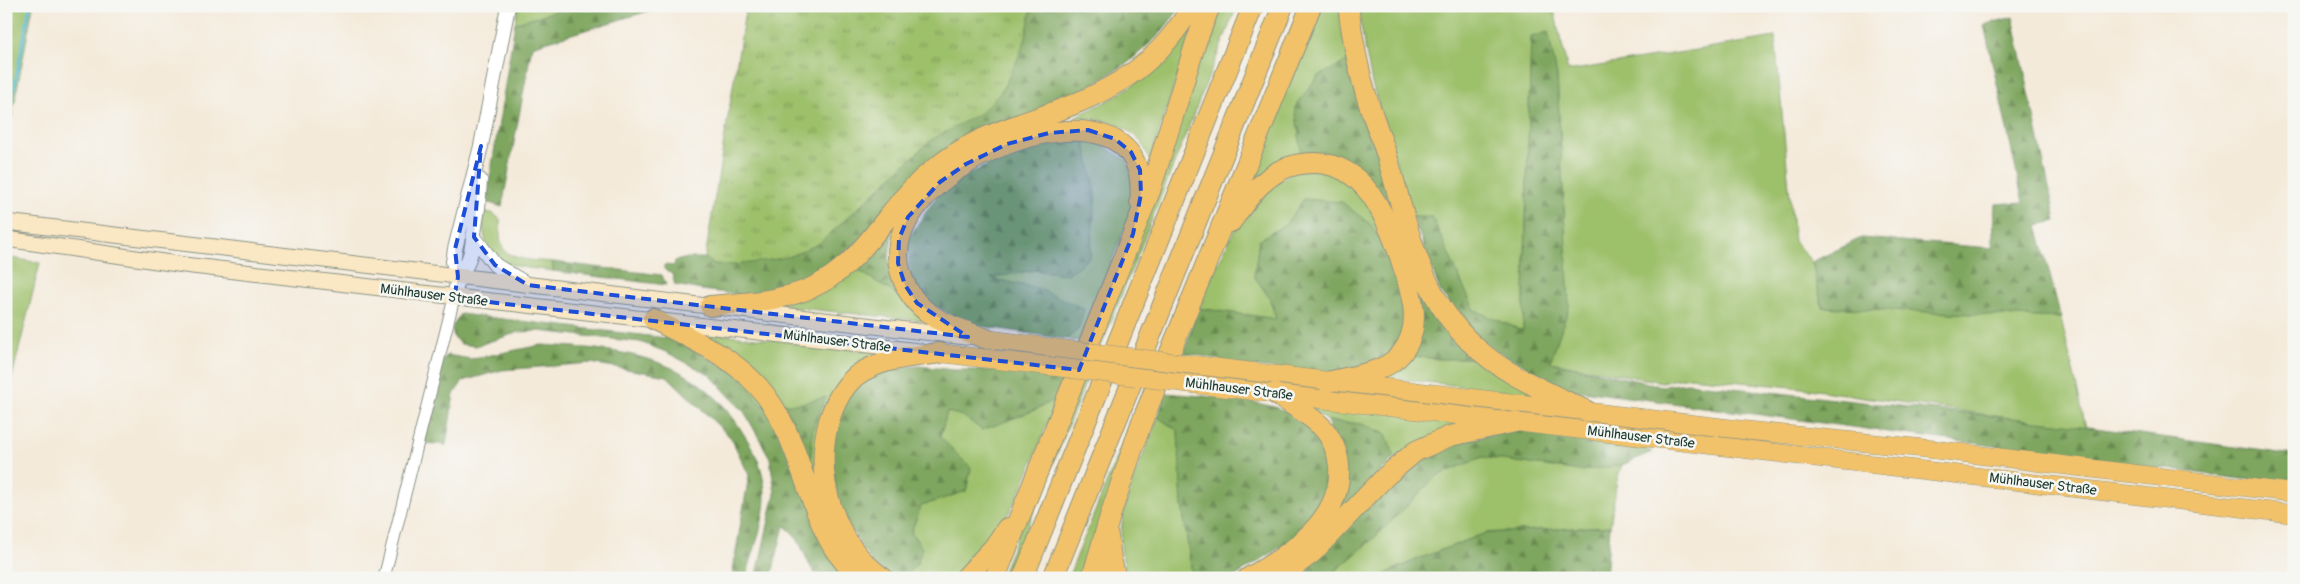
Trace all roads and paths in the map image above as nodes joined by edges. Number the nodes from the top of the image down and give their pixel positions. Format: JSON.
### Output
{"nodes":[{"id":1,"x":508,"y":6,"type":"edge"},
{"id":2,"x":1192,"y":6,"type":"edge"},
{"id":3,"x":1210,"y":6,"type":"edge"},
{"id":4,"x":1253,"y":6,"type":"edge"},
{"id":5,"x":1283,"y":6,"type":"edge"},
{"id":6,"x":1311,"y":6,"type":"edge"},
{"id":7,"x":1348,"y":6,"type":"edge"},
{"id":8,"x":481,"y":146,"type":"junction"},
{"id":9,"x":6,"y":222,"type":"edge"},
{"id":10,"x":1133,"y":234,"type":"junction"},
{"id":11,"x":474,"y":237,"type":"junction"},
{"id":12,"x":6,"y":239,"type":"edge"},
{"id":13,"x":1205,"y":267,"type":"junction"},
{"id":14,"x":458,"y":277,"type":"junction"},
{"id":15,"x":528,"y":285,"type":"junction"},
{"id":16,"x":454,"y":298,"type":"junction"},
{"id":17,"x":710,"y":306,"type":"junction"},
{"id":18,"x":653,"y":319,"type":"junction"},
{"id":19,"x":987,"y":339,"type":"junction"},
{"id":20,"x":940,"y":353,"type":"junction"},
{"id":21,"x":1327,"y":382,"type":"junction"},
{"id":22,"x":1274,"y":393,"type":"junction"},
{"id":23,"x":1587,"y":411,"type":"junction"},
{"id":24,"x":1515,"y":422,"type":"junction"},
{"id":25,"x":2294,"y":493,"type":"edge"},
{"id":26,"x":1029,"y":495,"type":"junction"},
{"id":27,"x":2294,"y":514,"type":"edge"},
{"id":28,"x":1110,"y":516,"type":"junction"},
{"id":29,"x":384,"y":578,"type":"edge"},
{"id":30,"x":858,"y":578,"type":"edge"},
{"id":31,"x":883,"y":578,"type":"edge"},
{"id":32,"x":965,"y":578,"type":"edge"},
{"id":33,"x":995,"y":578,"type":"edge"},
{"id":34,"x":1023,"y":578,"type":"edge"},
{"id":35,"x":1053,"y":578,"type":"edge"},
{"id":36,"x":1092,"y":578,"type":"edge"},
{"id":37,"x":1116,"y":578,"type":"edge"},
{"id":38,"x":1248,"y":578,"type":"edge"},
{"id":39,"x":1279,"y":578,"type":"edge"}],
"edges":[{"from":1,"to":8,"type":"street","name":"Mühlhauser Straße"},
{"from":2,"to":17,"type":"highway"},
{"from":3,"to":10,"type":"highway"},
{"from":4,"to":34,"type":"highway"},
{"from":5,"to":35,"type":"highway"},
{"from":6,"to":13,"type":"highway"},
{"from":7,"to":23,"type":"highway"},
{"from":8,"to":11,"type":"street","name":"Mühlhauser Straße"},
{"from":8,"to":14,"type":"street","name":"Mühlhauser Straße"},
{"from":9,"to":14,"type":"main road","name":"Mühlhauser Straße"},
{"from":10,"to":19,"type":"highway"},
{"from":10,"to":26,"type":"highway"},
{"from":11,"to":14,"type":"street","name":"Mühlhauser Straße"},
{"from":11,"to":15,"type":"street"},
{"from":12,"to":16,"type":"main road","name":"Mühlhauser Straße"},
{"from":13,"to":21,"type":"highway"},
{"from":13,"to":28,"type":"highway"},
{"from":14,"to":15,"type":"main road","name":"Mühlhauser Straße"},
{"from":14,"to":16,"type":"street"},
{"from":15,"to":17,"type":"main road","name":"Mühlhauser Straße"},
{"from":16,"to":18,"type":"main road","name":"Mühlhauser Straße"},
{"from":16,"to":29,"type":"street"},
{"from":17,"to":19,"type":"main road","name":"Mühlhauser Straße"},
{"from":18,"to":20,"type":"main road","name":"Mühlhauser Straße"},
{"from":18,"to":30,"type":"highway"},
{"from":19,"to":21,"type":"main road","name":"Mühlhauser Straße","bridge":true},
{"from":20,"to":22,"type":"main road","name":"Mühlhauser Straße","bridge":true},
{"from":20,"to":31,"type":"highway"},
{"from":21,"to":23,"type":"main road","name":"Mühlhauser Straße"},
{"from":22,"to":24,"type":"main road","name":"Mühlhauser Straße"},
{"from":22,"to":38,"type":"highway"},
{"from":23,"to":25,"type":"main road","name":"Mühlhauser Straße"},
{"from":24,"to":27,"type":"main road","name":"Mühlhauser Straße"},
{"from":24,"to":39,"type":"highway"},
{"from":26,"to":32,"type":"highway"},
{"from":26,"to":33,"type":"highway"},
{"from":28,"to":36,"type":"highway"},
{"from":28,"to":37,"type":"highway"}]}
